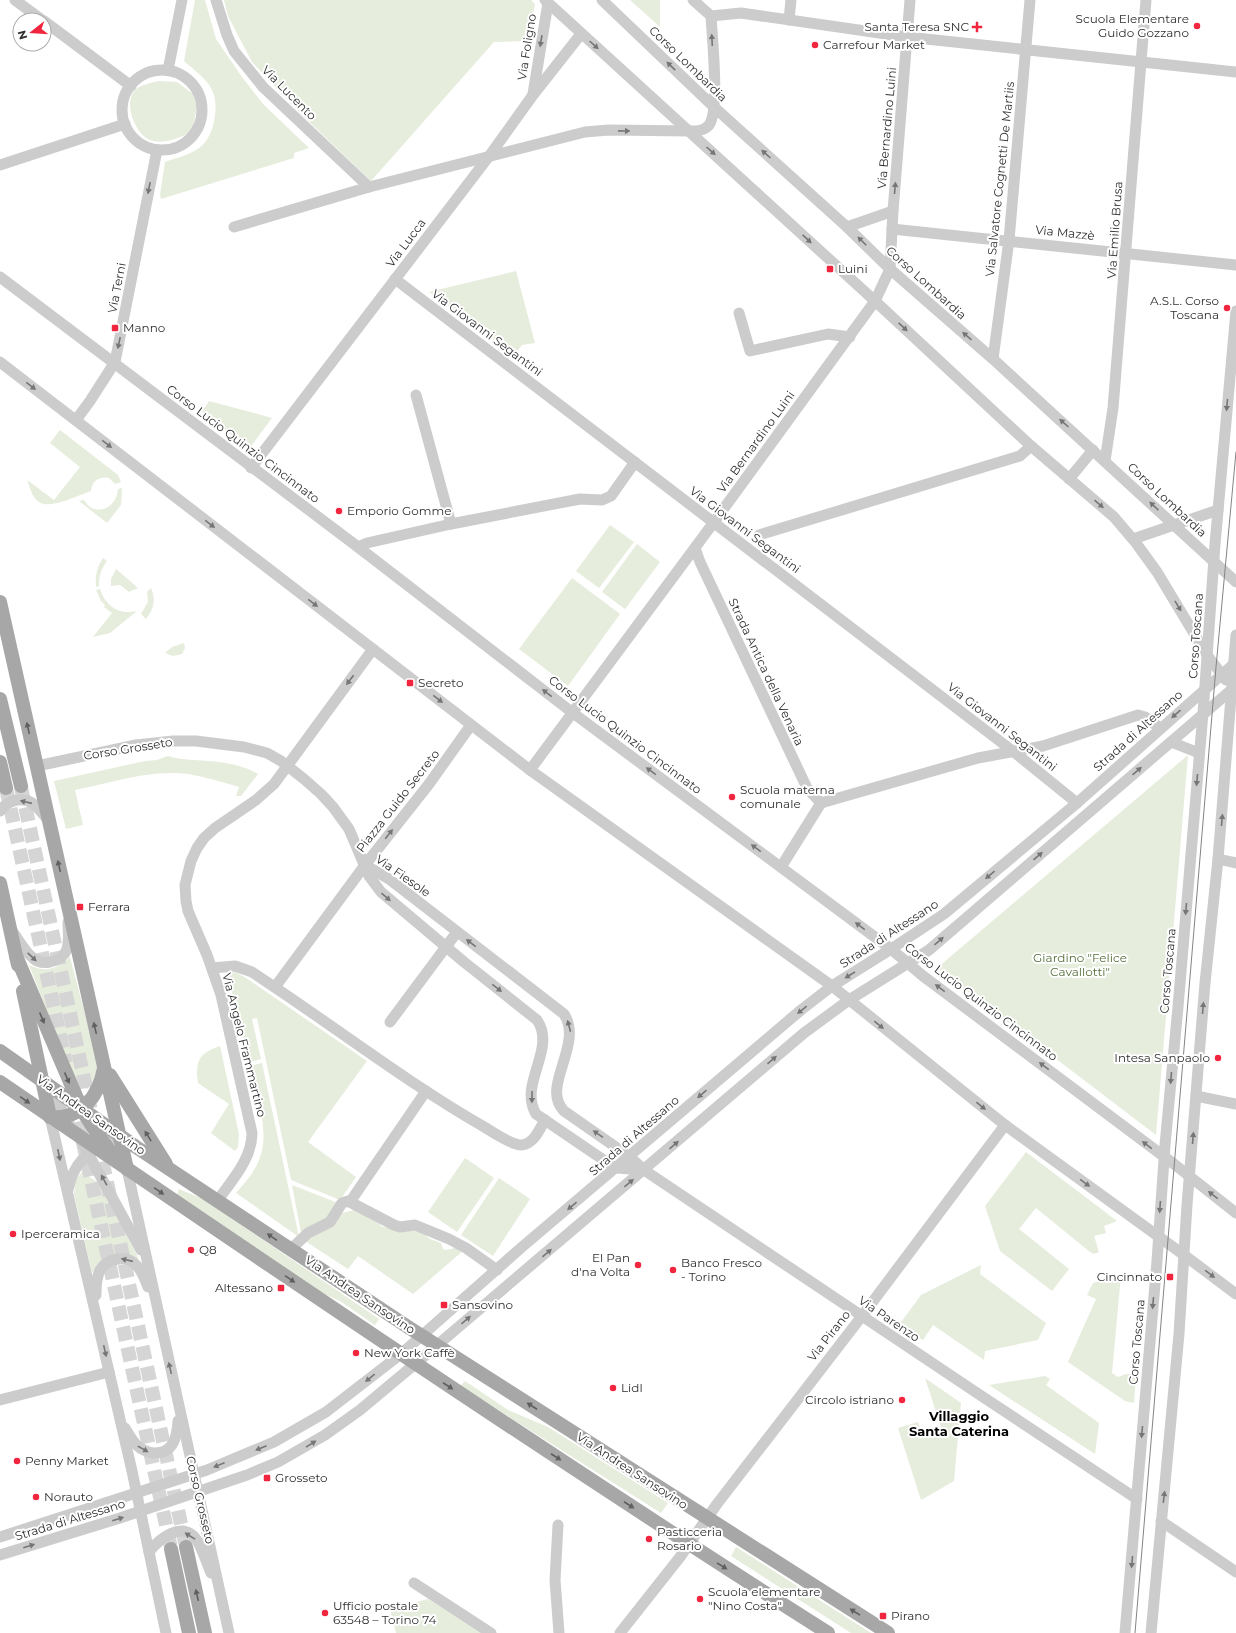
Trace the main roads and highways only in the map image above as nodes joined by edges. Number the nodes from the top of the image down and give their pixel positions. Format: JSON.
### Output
{"nodes":[{"id":1,"x":0,"y":602,"type":"edge"},
{"id":2,"x":0,"y":699,"type":"edge"},
{"id":3,"x":0,"y":762,"type":"edge"},
{"id":4,"x":20,"y":786,"type":"tunnel mouth"},
{"id":5,"x":6,"y":788,"type":"tunnel mouth"},
{"id":6,"x":0,"y":883,"type":"edge"},
{"id":7,"x":16,"y":956,"type":"junction"},
{"id":8,"x":0,"y":1051,"type":"edge"},
{"id":9,"x":104,"y":1066,"type":"junction"},
{"id":10,"x":42,"y":1080,"type":"junction"},
{"id":11,"x":0,"y":1082,"type":"edge"},
{"id":12,"x":82,"y":1110,"type":"junction"},
{"id":13,"x":50,"y":1118,"type":"junction"},
{"id":14,"x":119,"y":1135,"type":"junction"},
{"id":15,"x":96,"y":1149,"type":"junction"},
{"id":16,"x":127,"y":1169,"type":"junction"},
{"id":17,"x":169,"y":1169,"type":"junction"},
{"id":18,"x":186,"y":1547,"type":"tunnel mouth"},
{"id":19,"x":171,"y":1549,"type":"tunnel mouth"},
{"id":20,"x":189,"y":1633,"type":"edge"},
{"id":21,"x":205,"y":1633,"type":"edge"},
{"id":22,"x":828,"y":1633,"type":"edge"},
{"id":23,"x":888,"y":1633,"type":"edge"}],
"edges":[{"from":9,"to":1,"type":"main road","name":"Corso Grosseto","one_way":true},
{"from":2,"to":4,"type":"main road"},
{"from":3,"to":5,"type":"main road"},
{"from":6,"to":7,"type":"main road","name":"Corso Grosseto"},
{"from":7,"to":10,"type":"main road","name":"Corso Grosseto"},
{"from":7,"to":12,"type":"main road","one_way":true},
{"from":8,"to":10,"type":"main road","name":"Via Andrea Sansovino"},
{"from":9,"to":12,"type":"main road"},
{"from":9,"to":14,"type":"main road","name":"Corso Grosseto"},
{"from":17,"to":9,"type":"main road","one_way":true},
{"from":10,"to":12,"type":"main road","name":"Via Andrea Sansovino"},
{"from":10,"to":13,"type":"main road","name":"Corso Grosseto"},
{"from":11,"to":13,"type":"main road","name":"Via Andrea Sansovino","one_way":true},
{"from":12,"to":13,"type":"main road"},
{"from":12,"to":14,"type":"main road","name":"Via Andrea Sansovino"},
{"from":12,"to":15,"type":"main road"},
{"from":13,"to":15,"type":"main road","name":"Via Andrea Sansovino"},
{"from":14,"to":16,"type":"main road","name":"Corso Grosseto"},
{"from":14,"to":17,"type":"main road","name":"Via Andrea Sansovino"},
{"from":15,"to":16,"type":"main road","name":"Via Andrea Sansovino"},
{"from":16,"to":22,"type":"main road","name":"Via Andrea Sansovino","one_way":true},
{"from":23,"to":17,"type":"main road","name":"Via Andrea Sansovino","one_way":true},
{"from":21,"to":18,"type":"main road","name":"Corso Grosseto","one_way":true},
{"from":19,"to":20,"type":"main road"}]}
